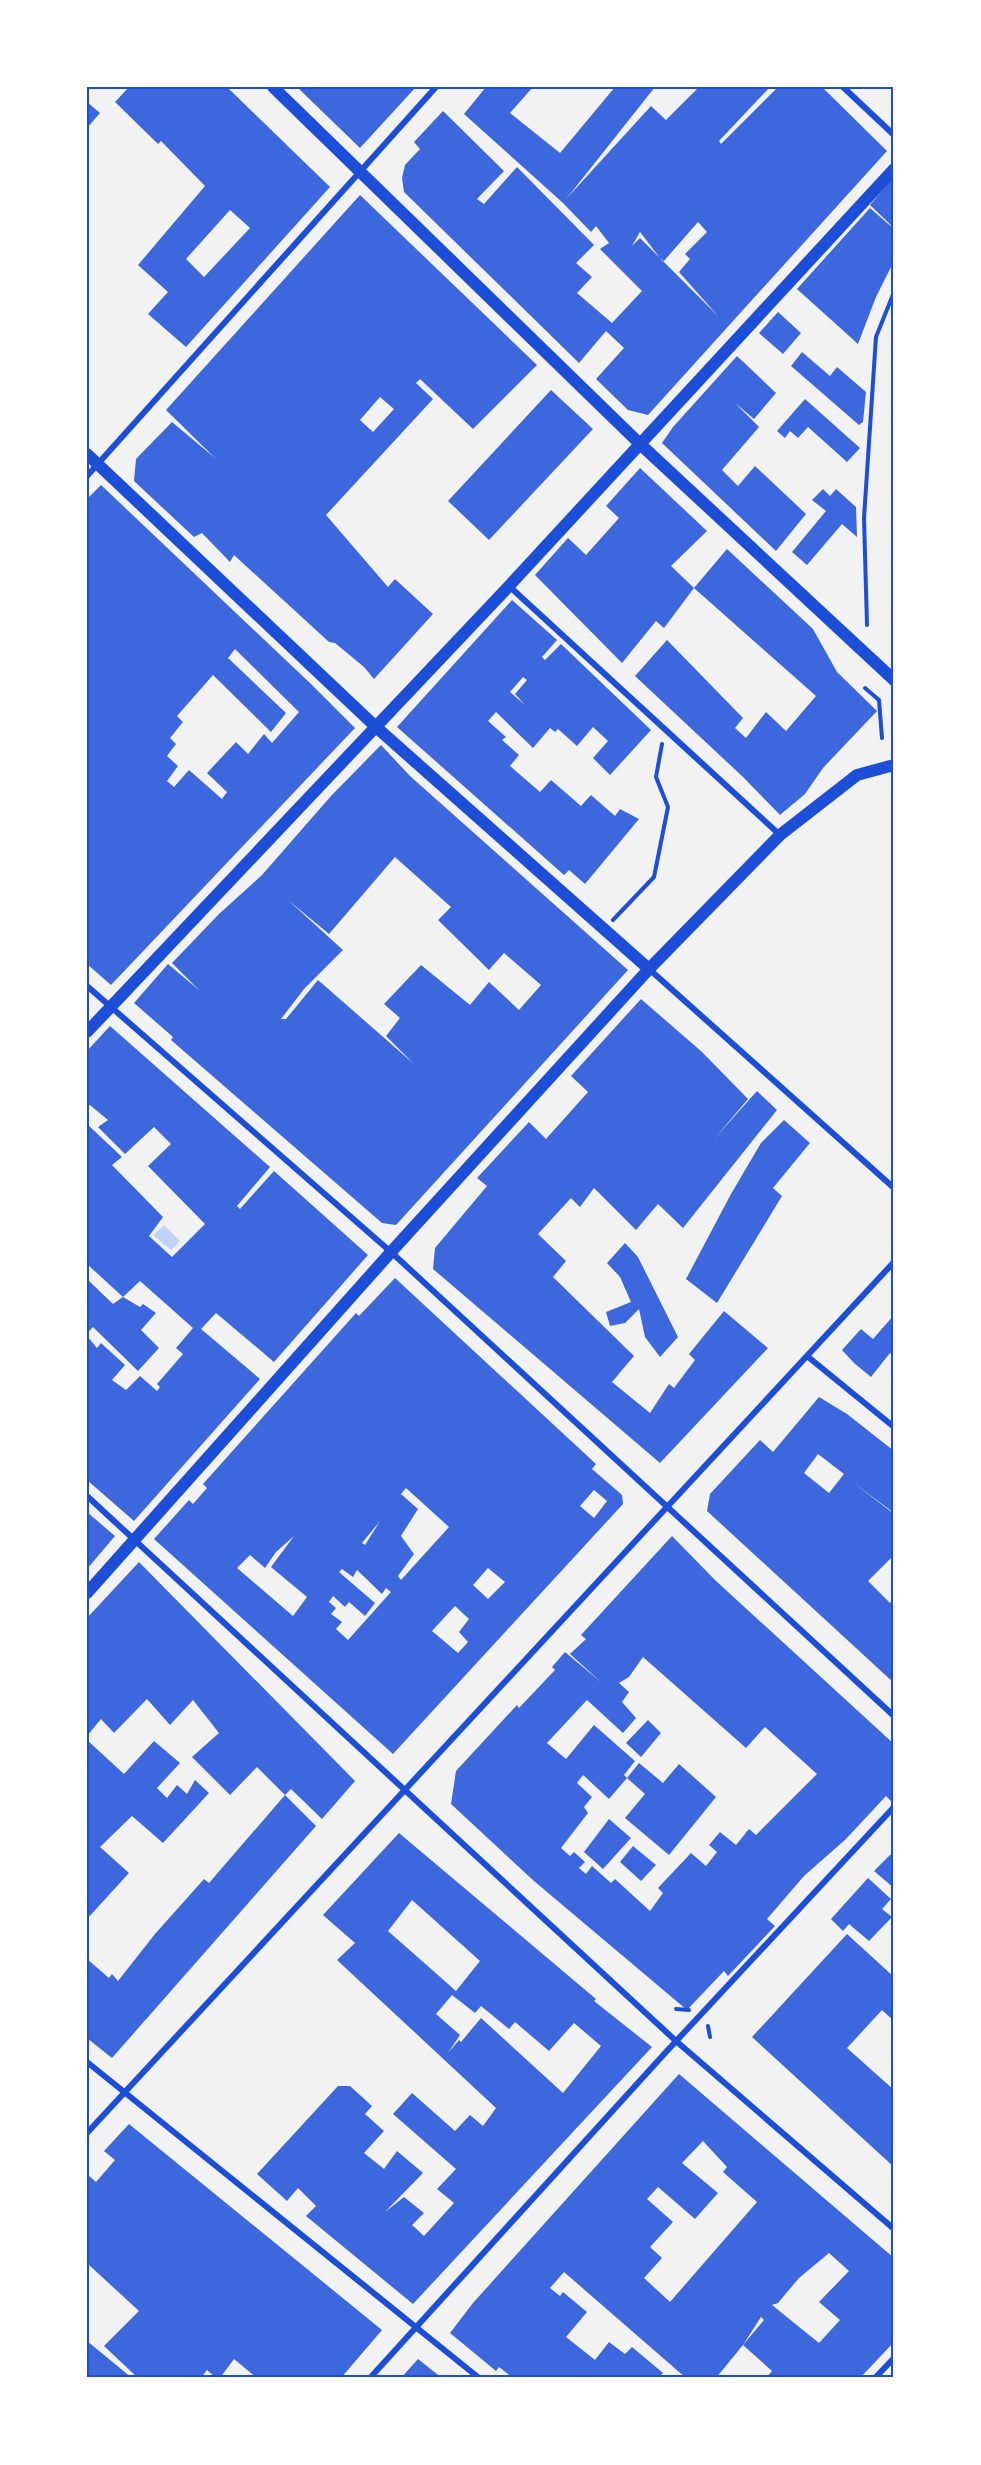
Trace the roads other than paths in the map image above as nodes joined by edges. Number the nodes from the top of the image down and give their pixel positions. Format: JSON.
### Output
{"nodes":[{"id":1,"x":273,"y":87,"type":"edge"},
{"id":2,"x":436,"y":87,"type":"edge"},
{"id":3,"x":843,"y":87,"type":"edge"},
{"id":4,"x":894,"y":135,"type":"edge"},
{"id":5,"x":894,"y":169,"type":"edge"},
{"id":6,"x":361,"y":172,"type":"junction"},
{"id":7,"x":639,"y":443,"type":"junction"},
{"id":8,"x":87,"y":454,"type":"edge"},
{"id":9,"x":98,"y":464,"type":"junction"},
{"id":10,"x":87,"y":476,"type":"edge"},
{"id":11,"x":508,"y":586,"type":"junction"},
{"id":12,"x":894,"y":680,"type":"edge"},
{"id":13,"x":376,"y":727,"type":"junction"},
{"id":14,"x":894,"y":765,"type":"edge"},
{"id":15,"x":780,"y":835,"type":"junction"},
{"id":16,"x":649,"y":969,"type":"junction"},
{"id":17,"x":87,"y":986,"type":"edge"},
{"id":18,"x":110,"y":1007,"type":"junction"},
{"id":19,"x":87,"y":1032,"type":"edge"},
{"id":20,"x":894,"y":1188,"type":"edge"},
{"id":21,"x":391,"y":1252,"type":"junction"},
{"id":22,"x":894,"y":1262,"type":"edge"},
{"id":23,"x":807,"y":1356,"type":"junction"},
{"id":24,"x":894,"y":1427,"type":"edge"},
{"id":25,"x":87,"y":1496,"type":"edge"},
{"id":26,"x":668,"y":1507,"type":"junction"},
{"id":27,"x":135,"y":1540,"type":"junction"},
{"id":28,"x":87,"y":1593,"type":"edge"},
{"id":29,"x":894,"y":1716,"type":"edge"},
{"id":30,"x":405,"y":1790,"type":"junction"},
{"id":31,"x":894,"y":1807,"type":"edge"},
{"id":32,"x":676,"y":2041,"type":"junction"},
{"id":33,"x":87,"y":2062,"type":"edge"},
{"id":34,"x":124,"y":2093,"type":"junction"},
{"id":35,"x":87,"y":2133,"type":"edge"},
{"id":36,"x":894,"y":2229,"type":"edge"},
{"id":37,"x":417,"y":2327,"type":"junction"},
{"id":38,"x":894,"y":2358,"type":"edge"},
{"id":39,"x":370,"y":2378,"type":"edge"},
{"id":40,"x":479,"y":2378,"type":"edge"},
{"id":41,"x":875,"y":2378,"type":"edge"}],
"edges":[{"from":1,"to":6,"type":"main road"},
{"from":2,"to":6,"type":"street"},
{"from":3,"to":4,"type":"street"},
{"from":5,"to":7,"type":"main road"},
{"from":6,"to":7,"type":"main road"},
{"from":6,"to":9,"type":"street"},
{"from":7,"to":11,"type":"main road"},
{"from":7,"to":12,"type":"main road"},
{"from":8,"to":9,"type":"main road"},
{"from":9,"to":10,"type":"street"},
{"from":9,"to":13,"type":"main road"},
{"from":11,"to":13,"type":"main road"},
{"from":11,"to":15,"type":"street"},
{"from":13,"to":16,"type":"main road"},
{"from":13,"to":18,"type":"main road"},
{"from":14,"to":15,"type":"main road"},
{"from":15,"to":16,"type":"main road"},
{"from":16,"to":20,"type":"street"},
{"from":16,"to":21,"type":"main road"},
{"from":17,"to":18,"type":"street"},
{"from":18,"to":19,"type":"main road"},
{"from":18,"to":21,"type":"street"},
{"from":21,"to":26,"type":"street"},
{"from":21,"to":27,"type":"main road"},
{"from":22,"to":23,"type":"street"},
{"from":23,"to":24,"type":"street"},
{"from":23,"to":26,"type":"street"},
{"from":25,"to":27,"type":"street"},
{"from":26,"to":29,"type":"street"},
{"from":26,"to":30,"type":"street"},
{"from":27,"to":28,"type":"main road"},
{"from":27,"to":30,"type":"street"},
{"from":30,"to":32,"type":"street"},
{"from":30,"to":34,"type":"street"},
{"from":31,"to":32,"type":"street"},
{"from":32,"to":36,"type":"street"},
{"from":32,"to":37,"type":"street"},
{"from":33,"to":34,"type":"street"},
{"from":34,"to":35,"type":"street"},
{"from":34,"to":37,"type":"street"},
{"from":37,"to":39,"type":"street"},
{"from":37,"to":40,"type":"street"},
{"from":38,"to":41,"type":"street"}]}
